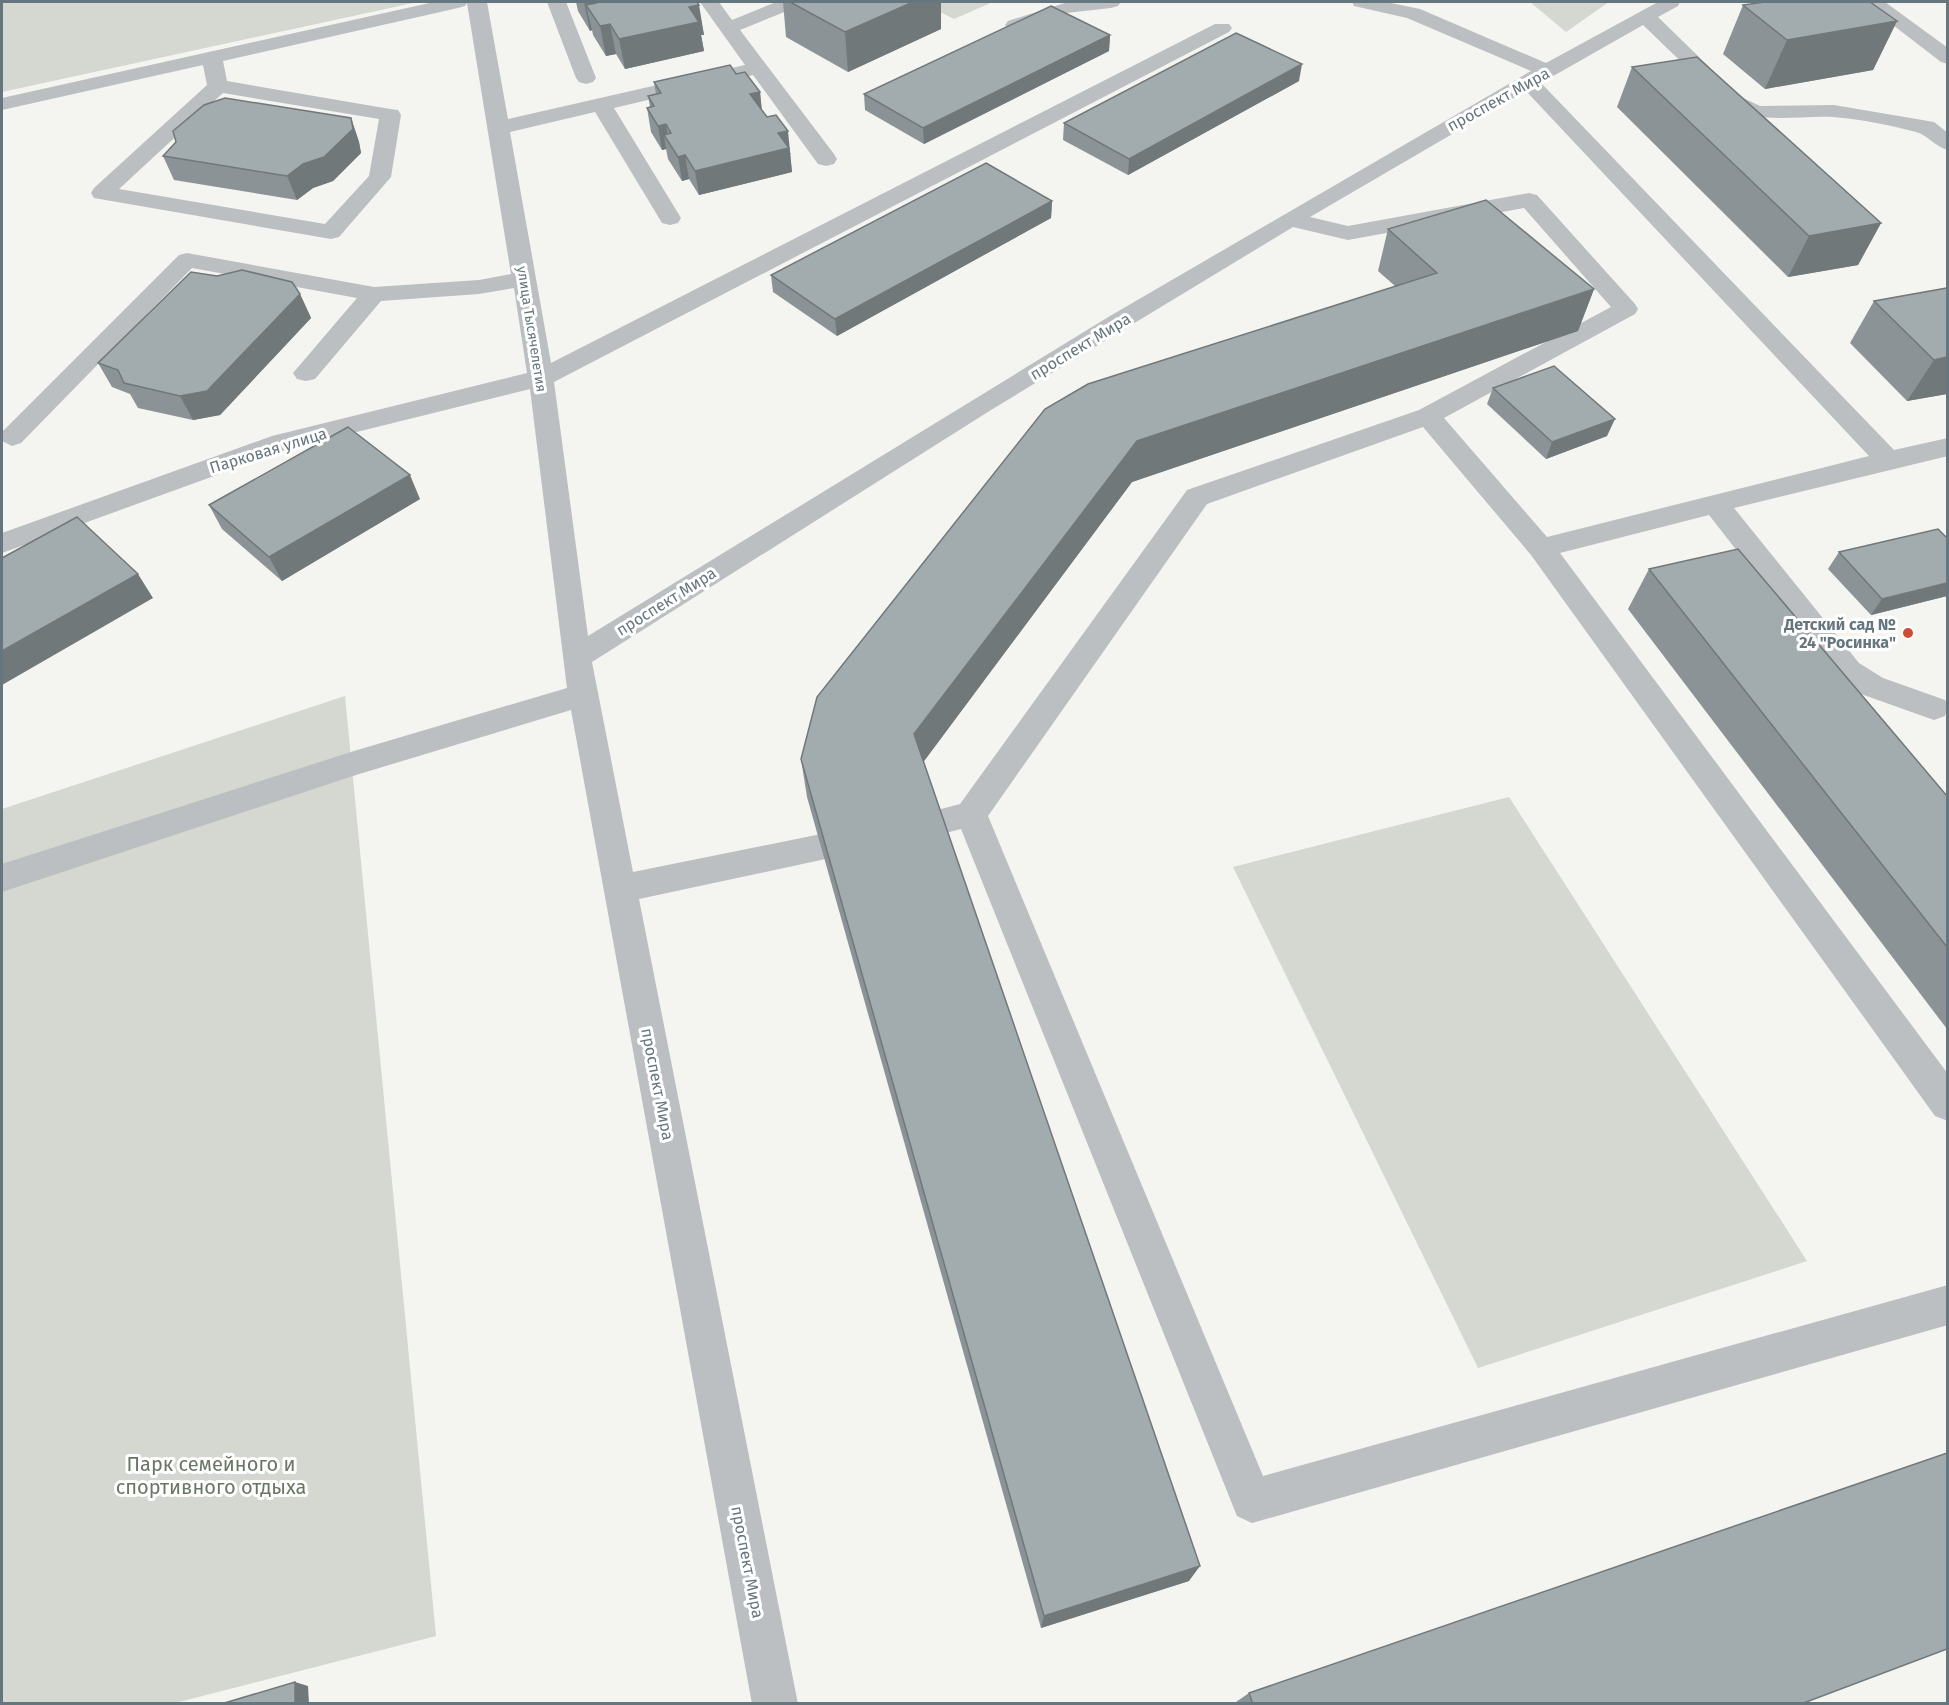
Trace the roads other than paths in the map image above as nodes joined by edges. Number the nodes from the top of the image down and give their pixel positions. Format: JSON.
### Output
{"nodes":[{"id":1,"x":458,"y":2,"type":"edge"},
{"id":2,"x":477,"y":2,"type":"edge"},
{"id":3,"x":556,"y":2,"type":"edge"},
{"id":4,"x":709,"y":2,"type":"edge"},
{"id":5,"x":792,"y":2,"type":"edge"},
{"id":6,"x":1111,"y":2,"type":"edge"},
{"id":7,"x":1361,"y":2,"type":"edge"},
{"id":8,"x":1873,"y":2,"type":"edge"},
{"id":9,"x":412,"y":7,"type":"edge"},
{"id":10,"x":1658,"y":9,"type":"edge"},
{"id":11,"x":729,"y":28,"type":"junction"},
{"id":12,"x":1222,"y":28,"type":"dead end"},
{"id":13,"x":996,"y":34,"type":"edge"},
{"id":14,"x":212,"y":57,"type":"junction"},
{"id":15,"x":1947,"y":58,"type":"edge"},
{"id":16,"x":759,"y":68,"type":"junction"},
{"id":17,"x":1538,"y":76,"type":"junction"},
{"id":18,"x":586,"y":78,"type":"dead end"},
{"id":19,"x":218,"y":86,"type":"junction"},
{"id":20,"x":2,"y":104,"type":"edge"},
{"id":21,"x":601,"y":104,"type":"junction"},
{"id":22,"x":498,"y":128,"type":"junction"},
{"id":23,"x":1947,"y":144,"type":"edge"},
{"id":24,"x":826,"y":159,"type":"dead end"},
{"id":25,"x":670,"y":218,"type":"dead end"},
{"id":26,"x":1290,"y":219,"type":"junction"},
{"id":27,"x":524,"y":279,"type":"junction"},
{"id":28,"x":374,"y":294,"type":"junction"},
{"id":29,"x":306,"y":373,"type":"dead end"},
{"id":30,"x":541,"y":378,"type":"junction"},
{"id":31,"x":1428,"y":416,"type":"junction"},
{"id":32,"x":12,"y":437,"type":"dead end"},
{"id":33,"x":1947,"y":447,"type":"edge"},
{"id":34,"x":1888,"y":460,"type":"junction"},
{"id":35,"x":1715,"y":504,"type":"junction"},
{"id":36,"x":2,"y":543,"type":"edge"},
{"id":37,"x":1541,"y":548,"type":"junction"},
{"id":38,"x":576,"y":658,"type":"junction"},
{"id":39,"x":584,"y":695,"type":"junction"},
{"id":40,"x":1934,"y":708,"type":"dead end"},
{"id":41,"x":821,"y":847,"type":"edge"},
{"id":42,"x":2,"y":878,"type":"edge"},
{"id":43,"x":621,"y":889,"type":"junction"},
{"id":44,"x":1947,"y":1104,"type":"edge"},
{"id":45,"x":1947,"y":1305,"type":"edge"},
{"id":46,"x":775,"y":1704,"type":"edge"}],
"edges":[{"from":1,"to":9,"type":"street"},
{"from":2,"to":22,"type":"street","name":"улица Тысячелетия"},
{"from":3,"to":18,"type":"street"},
{"from":4,"to":11,"type":"street"},
{"from":5,"to":11,"type":"street"},
{"from":6,"to":13,"type":"street"},
{"from":7,"to":17,"type":"street"},
{"from":8,"to":15,"type":"street"},
{"from":9,"to":14,"type":"street"},
{"from":10,"to":17,"type":"street","name":"проспект Мира"},
{"from":10,"to":23,"type":"street"},
{"from":11,"to":16,"type":"street"},
{"from":12,"to":30,"type":"street","name":"Парковая улица"},
{"from":14,"to":19,"type":"street"},
{"from":14,"to":20,"type":"street"},
{"from":16,"to":21,"type":"street"},
{"from":16,"to":24,"type":"street"},
{"from":17,"to":26,"type":"street","name":"проспект Мира"},
{"from":17,"to":34,"type":"street"},
{"from":19,"to":19,"type":"street"},
{"from":21,"to":22,"type":"street"},
{"from":21,"to":25,"type":"street"},
{"from":22,"to":27,"type":"street","name":"улица Тысячелетия"},
{"from":26,"to":31,"type":"street"},
{"from":26,"to":38,"type":"street","name":"проспект Мира"},
{"from":27,"to":28,"type":"street"},
{"from":27,"to":30,"type":"street","name":"улица Тысячелетия"},
{"from":28,"to":29,"type":"street"},
{"from":28,"to":32,"type":"street"},
{"from":30,"to":36,"type":"street","name":"Парковая улица"},
{"from":30,"to":38,"type":"street","name":"улица Тысячелетия"},
{"from":31,"to":37,"type":"street"},
{"from":31,"to":45,"type":"street"},
{"from":33,"to":34,"type":"street"},
{"from":34,"to":35,"type":"street"},
{"from":35,"to":37,"type":"street"},
{"from":35,"to":40,"type":"street"},
{"from":37,"to":44,"type":"street"},
{"from":38,"to":39,"type":"street","name":"проспект Мира"},
{"from":39,"to":42,"type":"street"},
{"from":39,"to":43,"type":"street","name":"проспект Мира"},
{"from":41,"to":43,"type":"street"},
{"from":43,"to":46,"type":"street","name":"проспект Мира"}]}
